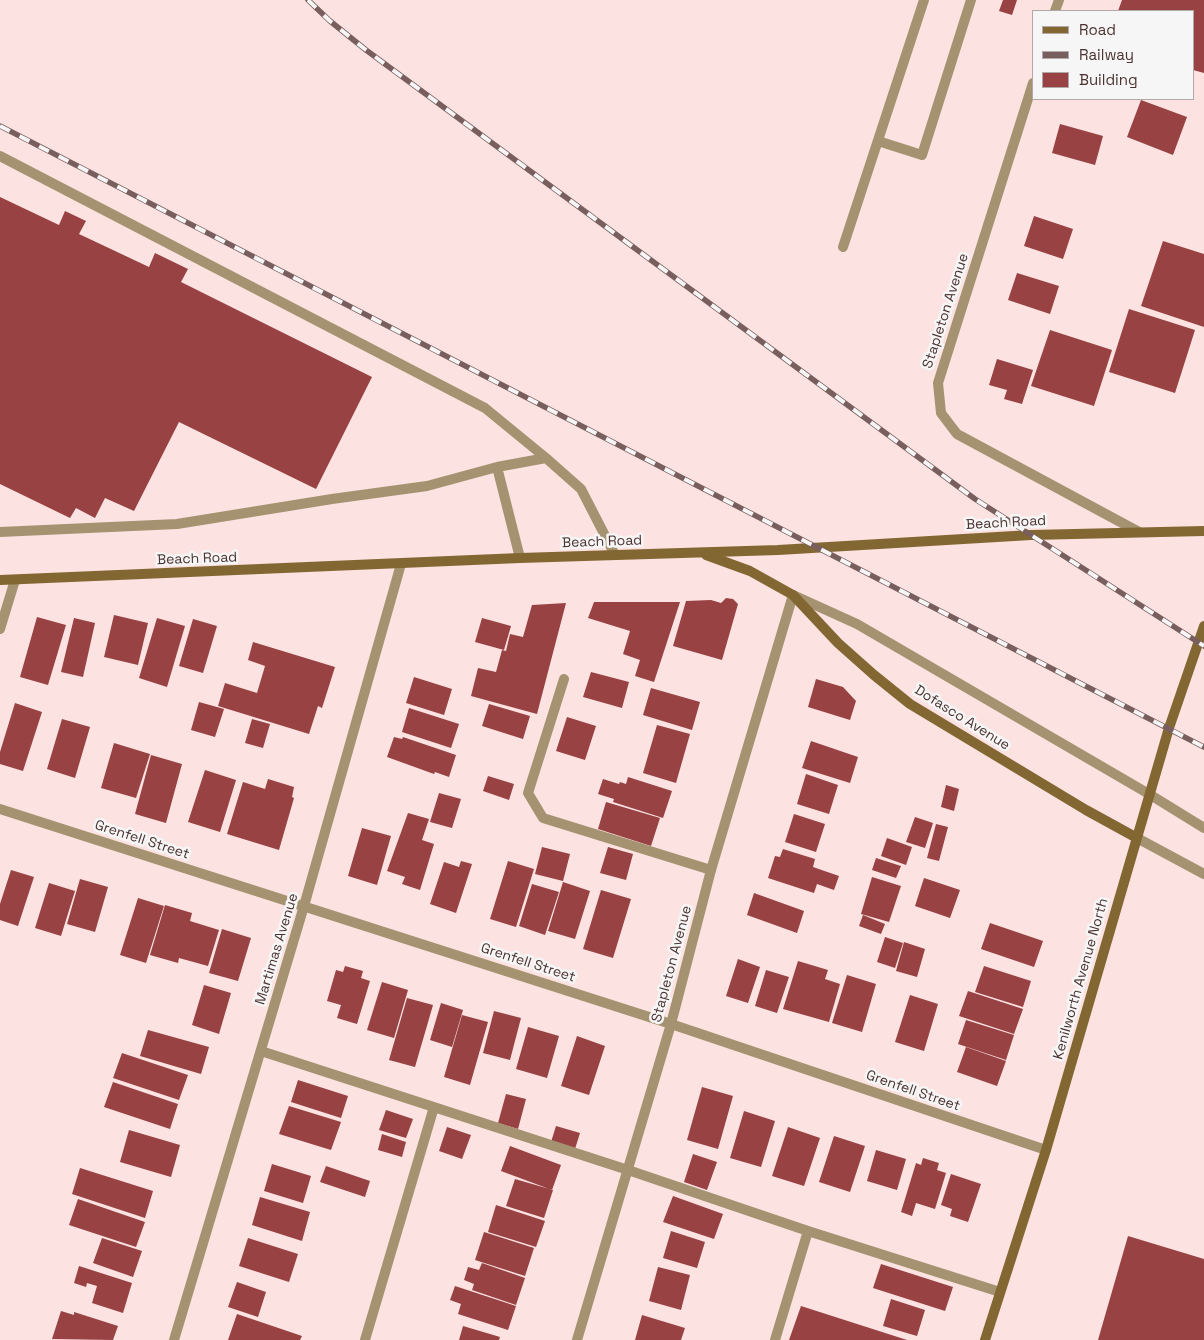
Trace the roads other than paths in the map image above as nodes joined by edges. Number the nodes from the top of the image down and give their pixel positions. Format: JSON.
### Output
{"nodes":[{"id":1,"x":924,"y":0,"type":"edge"},
{"id":2,"x":971,"y":0,"type":"edge"},
{"id":3,"x":1032,"y":86,"type":"edge"},
{"id":4,"x":878,"y":141,"type":"junction"},
{"id":5,"x":0,"y":156,"type":"edge"},
{"id":6,"x":843,"y":247,"type":"dead end"},
{"id":7,"x":546,"y":458,"type":"junction"},
{"id":8,"x":497,"y":467,"type":"junction"},
{"id":9,"x":1204,"y":531,"type":"edge"},
{"id":10,"x":0,"y":532,"type":"edge"},
{"id":11,"x":1139,"y":532,"type":"junction"},
{"id":12,"x":702,"y":553,"type":"junction"},
{"id":13,"x":615,"y":555,"type":"junction"},
{"id":14,"x":520,"y":558,"type":"junction"},
{"id":15,"x":401,"y":564,"type":"junction"},
{"id":16,"x":0,"y":580,"type":"edge"},
{"id":17,"x":15,"y":580,"type":"junction"},
{"id":18,"x":793,"y":595,"type":"junction"},
{"id":19,"x":1204,"y":626,"type":"edge"},
{"id":20,"x":0,"y":629,"type":"edge"},
{"id":21,"x":564,"y":679,"type":"dead end"},
{"id":22,"x":1149,"y":794,"type":"junction"},
{"id":23,"x":0,"y":809,"type":"edge"},
{"id":24,"x":1204,"y":828,"type":"edge"},
{"id":25,"x":1136,"y":838,"type":"junction"},
{"id":26,"x":711,"y":870,"type":"junction"},
{"id":27,"x":1204,"y":874,"type":"edge"},
{"id":28,"x":304,"y":906,"type":"junction"},
{"id":29,"x":671,"y":1024,"type":"junction"},
{"id":30,"x":261,"y":1051,"type":"junction"},
{"id":31,"x":434,"y":1107,"type":"junction"},
{"id":32,"x":1046,"y":1150,"type":"junction"},
{"id":33,"x":628,"y":1170,"type":"junction"},
{"id":34,"x":808,"y":1231,"type":"junction"},
{"id":35,"x":1000,"y":1292,"type":"junction"},
{"id":36,"x":174,"y":1340,"type":"edge"},
{"id":37,"x":365,"y":1340,"type":"edge"},
{"id":38,"x":578,"y":1340,"type":"edge"},
{"id":39,"x":775,"y":1340,"type":"edge"},
{"id":40,"x":984,"y":1340,"type":"edge"}],
"edges":[{"from":1,"to":4,"type":"street"},
{"from":2,"to":4,"type":"street"},
{"from":3,"to":11,"type":"street","name":"Stapleton Avenue"},
{"from":4,"to":6,"type":"street"},
{"from":5,"to":7,"type":"street"},
{"from":7,"to":8,"type":"street"},
{"from":7,"to":13,"type":"street"},
{"from":8,"to":10,"type":"street"},
{"from":8,"to":14,"type":"street"},
{"from":9,"to":11,"type":"street","name":"Beach Road"},
{"from":11,"to":12,"type":"street","name":"Beach Road"},
{"from":12,"to":13,"type":"street","name":"Beach Road"},
{"from":12,"to":18,"type":"street","name":"Dofasco Avenue"},
{"from":13,"to":14,"type":"street","name":"Beach Road"},
{"from":14,"to":15,"type":"street","name":"Beach Road"},
{"from":15,"to":17,"type":"street","name":"Beach Road"},
{"from":15,"to":28,"type":"street","name":"Martimas Avenue"},
{"from":16,"to":17,"type":"street","name":"Beach Road"},
{"from":17,"to":20,"type":"street"},
{"from":18,"to":22,"type":"street","name":"Dofasco Avenue"},
{"from":18,"to":25,"type":"street","name":"Dofasco Avenue"},
{"from":18,"to":26,"type":"street","name":"Stapleton Avenue"},
{"from":19,"to":22,"type":"street","name":"Kenilworth Avenue North"},
{"from":21,"to":26,"type":"street"},
{"from":22,"to":24,"type":"street","name":"Dofasco Avenue"},
{"from":22,"to":25,"type":"street","name":"Kenilworth Avenue North"},
{"from":23,"to":28,"type":"street","name":"Grenfell Street"},
{"from":25,"to":27,"type":"street"},
{"from":25,"to":32,"type":"street","name":"Kenilworth Avenue North"},
{"from":26,"to":29,"type":"street","name":"Stapleton Avenue"},
{"from":28,"to":29,"type":"street","name":"Grenfell Street"},
{"from":28,"to":30,"type":"street","name":"Martimas Avenue"},
{"from":29,"to":32,"type":"street","name":"Grenfell Street"},
{"from":29,"to":33,"type":"street","name":"Stapleton Avenue"},
{"from":30,"to":31,"type":"street"},
{"from":30,"to":36,"type":"street","name":"Martimas Avenue"},
{"from":31,"to":33,"type":"street"},
{"from":31,"to":37,"type":"street"},
{"from":32,"to":35,"type":"street","name":"Kenilworth Avenue North"},
{"from":33,"to":34,"type":"street"},
{"from":33,"to":38,"type":"street","name":"Stapleton Avenue"},
{"from":34,"to":35,"type":"street"},
{"from":34,"to":39,"type":"street"},
{"from":35,"to":40,"type":"street","name":"Kenilworth Avenue North"}]}
